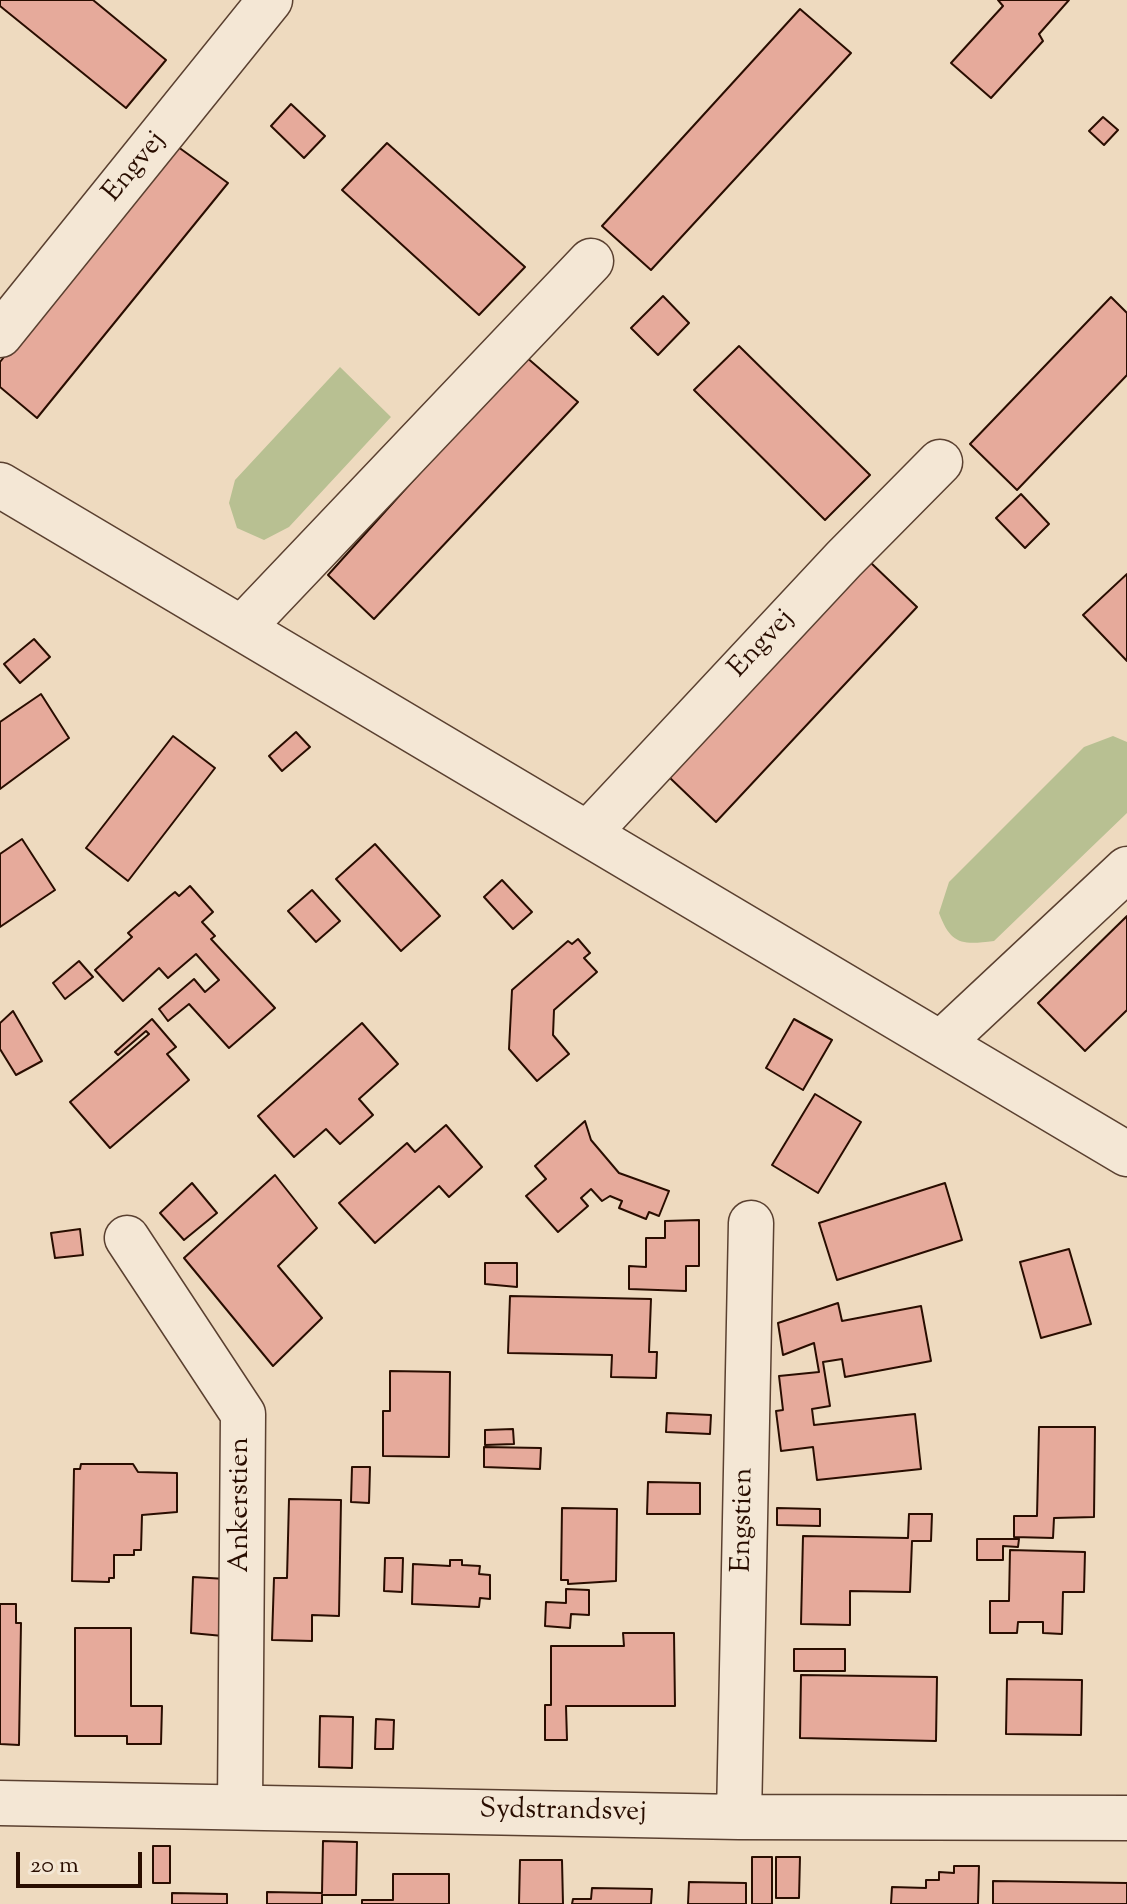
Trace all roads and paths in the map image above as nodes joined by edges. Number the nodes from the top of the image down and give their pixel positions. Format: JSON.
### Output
{"nodes":[{"id":1,"x":270,"y":0,"type":"edge"},
{"id":2,"x":591,"y":261,"type":"dead end"},
{"id":3,"x":0,"y":335,"type":"edge"},
{"id":4,"x":940,"y":462,"type":"dead end"},
{"id":5,"x":0,"y":485,"type":"edge"},
{"id":6,"x":243,"y":627,"type":"junction"},
{"id":7,"x":589,"y":832,"type":"junction"},
{"id":8,"x":1127,"y":869,"type":"edge"},
{"id":9,"x":941,"y":1043,"type":"junction"},
{"id":10,"x":1127,"y":1154,"type":"edge"},
{"id":11,"x":751,"y":1223,"type":"dead end"},
{"id":12,"x":127,"y":1238,"type":"dead end"},
{"id":13,"x":0,"y":1803,"type":"edge"},
{"id":14,"x":240,"y":1806,"type":"junction"},
{"id":15,"x":739,"y":1817,"type":"junction"},
{"id":16,"x":1127,"y":1818,"type":"edge"}],
"edges":[{"from":1,"to":3,"type":"street","name":"Engvej"},
{"from":2,"to":6,"type":"street"},
{"from":4,"to":7,"type":"street","name":"Engvej"},
{"from":5,"to":6,"type":"street"},
{"from":6,"to":7,"type":"street"},
{"from":7,"to":9,"type":"street"},
{"from":8,"to":9,"type":"street"},
{"from":9,"to":10,"type":"street"},
{"from":11,"to":15,"type":"street","name":"Engstien"},
{"from":12,"to":14,"type":"street","name":"Ankerstien"},
{"from":13,"to":14,"type":"street","name":"Sydstrandsvej"},
{"from":14,"to":15,"type":"street","name":"Sydstrandsvej"},
{"from":15,"to":16,"type":"street","name":"Sydstrandsvej"}]}
